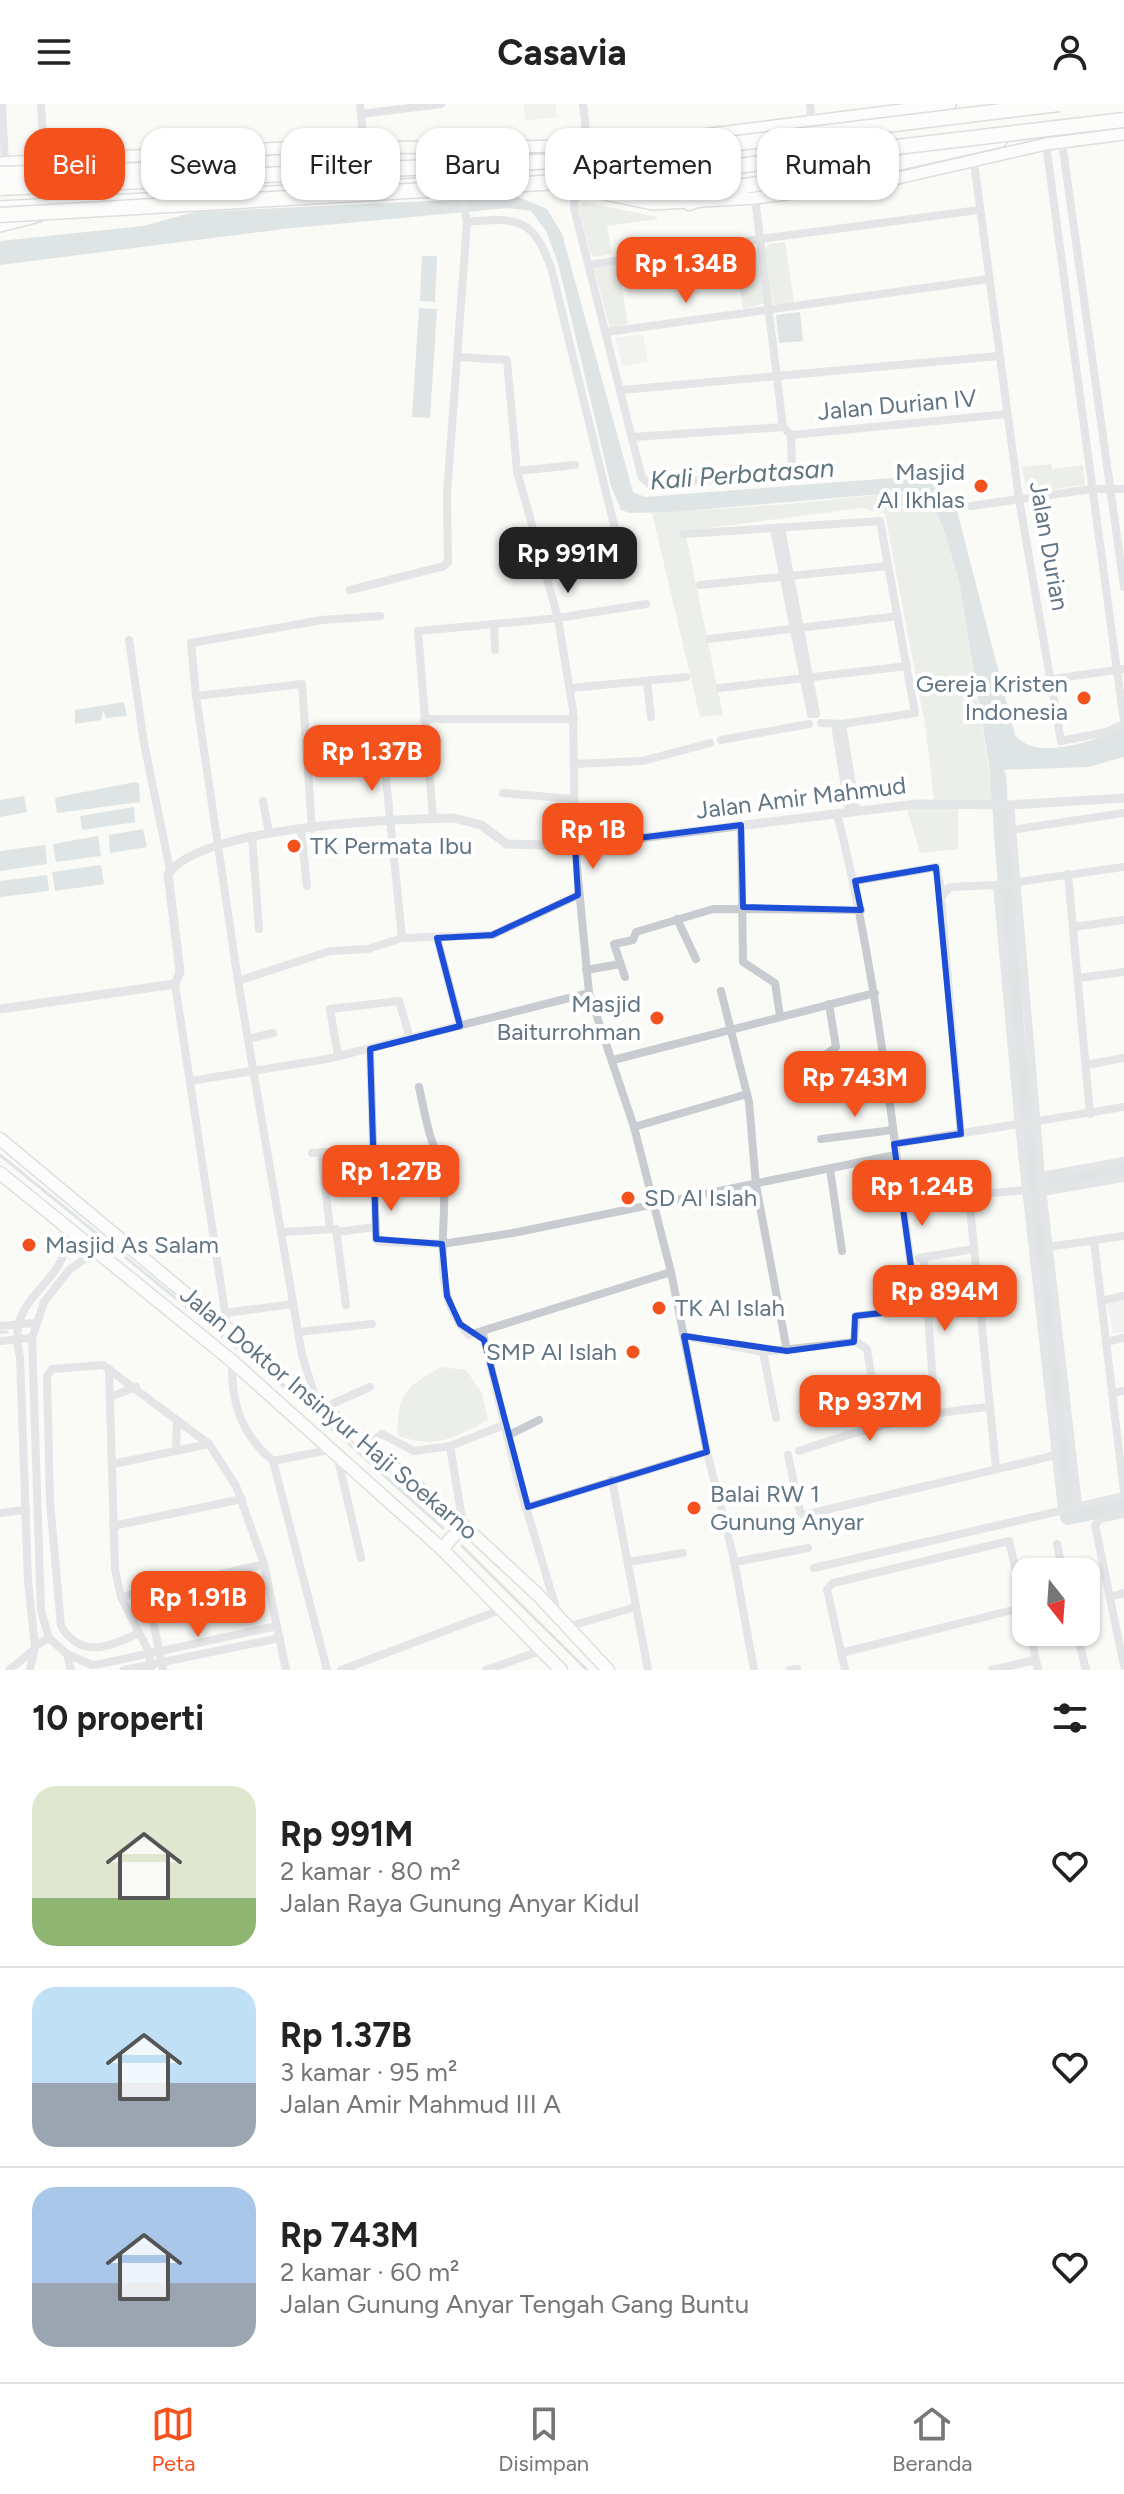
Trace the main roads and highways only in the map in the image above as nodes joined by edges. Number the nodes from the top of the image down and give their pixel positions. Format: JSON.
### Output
{"nodes":[{"id":1,"x":950,"y":104,"type":"edge"},
{"id":2,"x":1059,"y":104,"type":"edge"},
{"id":3,"x":1124,"y":120,"type":"edge"},
{"id":4,"x":741,"y":131,"type":"edge"},
{"id":5,"x":1035,"y":132,"type":"junction"},
{"id":6,"x":1124,"y":134,"type":"edge"},
{"id":7,"x":545,"y":147,"type":"edge"},
{"id":8,"x":125,"y":157,"type":"edge"},
{"id":9,"x":24,"y":164,"type":"edge"},
{"id":10,"x":2,"y":167,"type":"edge"},
{"id":11,"x":141,"y":168,"type":"edge"},
{"id":12,"x":265,"y":173,"type":"edge"},
{"id":13,"x":141,"y":180,"type":"edge"},
{"id":14,"x":545,"y":184,"type":"edge"},
{"id":15,"x":0,"y":188,"type":"edge"},
{"id":16,"x":59,"y":200,"type":"edge"},
{"id":17,"x":632,"y":200,"type":"edge"},
{"id":18,"x":689,"y":203,"type":"junction"},
{"id":19,"x":60,"y":204,"type":"junction"},
{"id":20,"x":0,"y":207,"type":"edge"},
{"id":21,"x":0,"y":215,"type":"edge"},
{"id":22,"x":0,"y":226,"type":"edge"},
{"id":23,"x":0,"y":1139,"type":"edge"},
{"id":24,"x":0,"y":1173,"type":"edge"},
{"id":25,"x":463,"y":1525,"type":"junction"},
{"id":26,"x":442,"y":1549,"type":"junction"},
{"id":27,"x":561,"y":1670,"type":"edge"},
{"id":28,"x":608,"y":1670,"type":"edge"}],
"edges":[{"from":1,"to":4,"type":"main road"},
{"from":2,"to":12,"type":"highway","bridge":true},
{"from":3,"to":5,"type":"highway","bridge":true},
{"from":5,"to":18,"type":"highway","bridge":true},
{"from":5,"to":21,"type":"highway","bridge":true},
{"from":6,"to":18,"type":"main road"},
{"from":7,"to":8,"type":"main road"},
{"from":9,"to":10,"type":"main road"},
{"from":10,"to":11,"type":"highway","bridge":true},
{"from":13,"to":15,"type":"highway","bridge":true},
{"from":14,"to":19,"type":"main road"},
{"from":16,"to":19,"type":"main road"},
{"from":17,"to":18,"type":"main road"},
{"from":19,"to":20,"type":"main road"},
{"from":19,"to":22,"type":"main road"},
{"from":23,"to":25,"type":"main road","name":"Jalan Doktor Insinyur Haji Soekarno"},
{"from":24,"to":26,"type":"main road","name":"Jalan Doktor Insinyur Haji Soekarno"},
{"from":25,"to":26,"type":"main road"},
{"from":25,"to":28,"type":"main road","name":"Jalan Doktor Insinyur Haji Soekarno"},
{"from":26,"to":27,"type":"main road","name":"Jalan Doktor Insinyur Haji Soekarno"}]}
